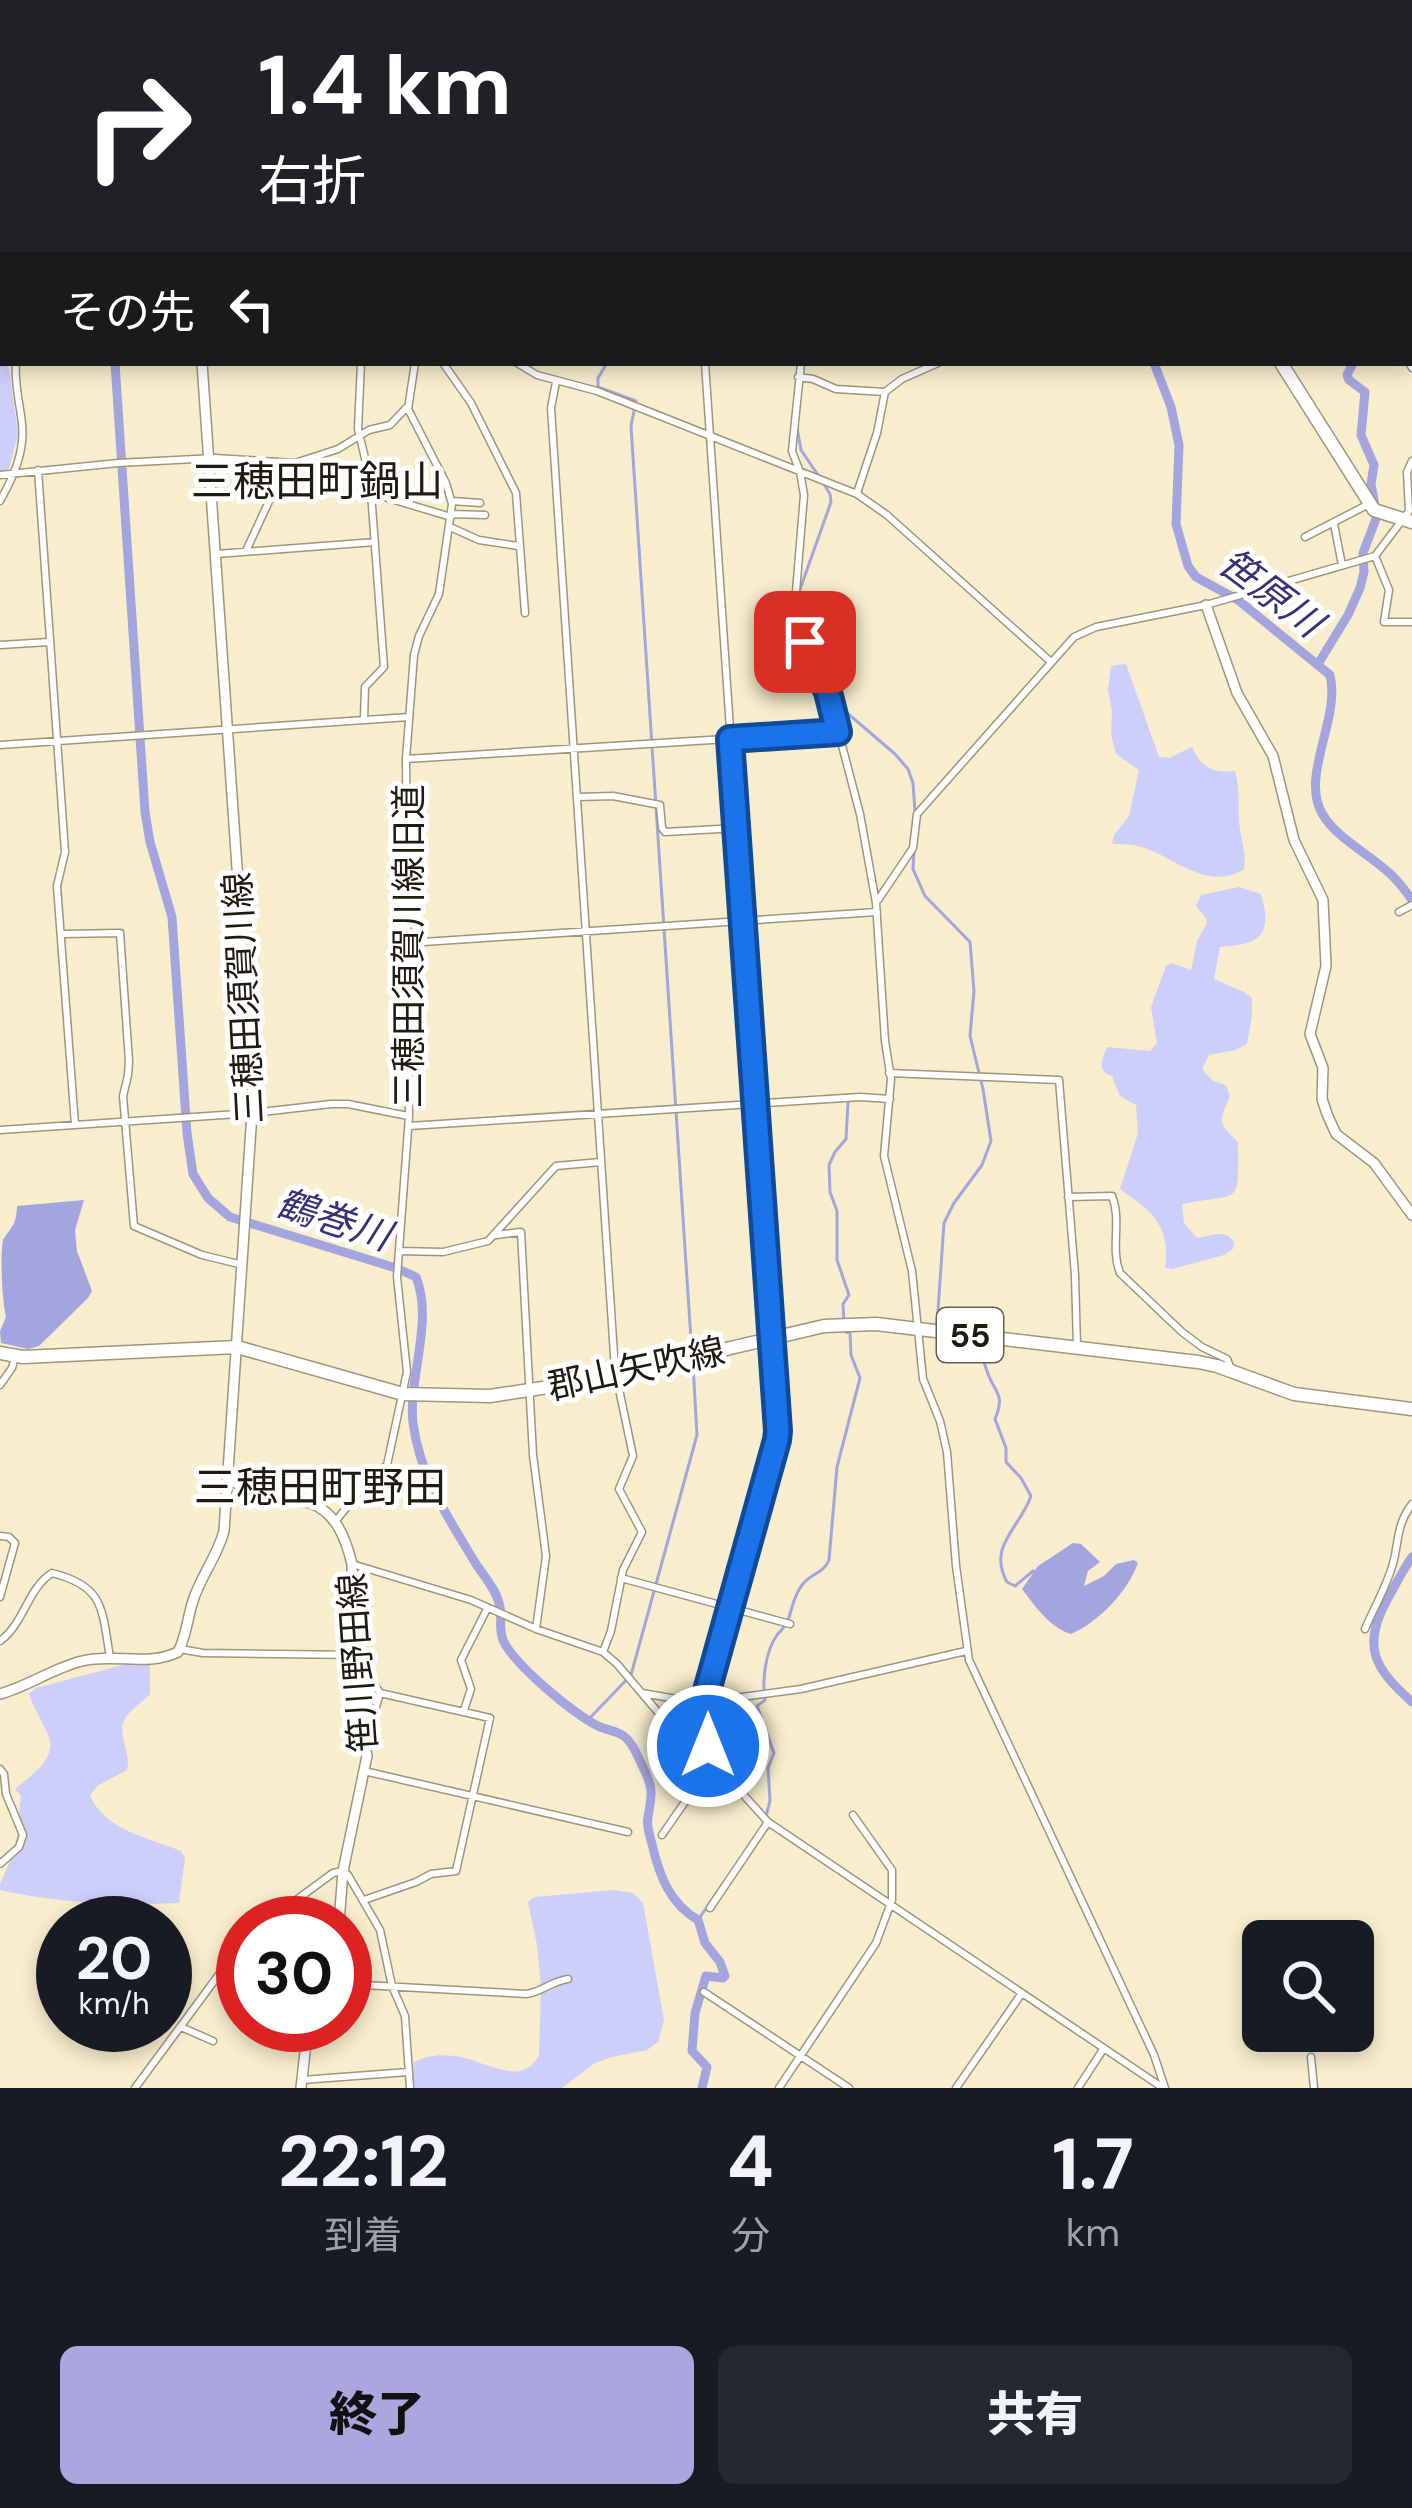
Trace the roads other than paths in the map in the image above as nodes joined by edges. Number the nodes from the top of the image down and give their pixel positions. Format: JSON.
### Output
{"nodes":[{"id":1,"x":16,"y":366,"type":"edge"},
{"id":2,"x":202,"y":366,"type":"edge"},
{"id":3,"x":361,"y":366,"type":"edge"},
{"id":4,"x":415,"y":366,"type":"edge"},
{"id":5,"x":445,"y":366,"type":"edge"},
{"id":6,"x":522,"y":366,"type":"edge"},
{"id":7,"x":705,"y":366,"type":"edge"},
{"id":8,"x":800,"y":366,"type":"edge"},
{"id":9,"x":931,"y":366,"type":"edge"},
{"id":10,"x":1283,"y":366,"type":"edge"},
{"id":11,"x":798,"y":376,"type":"junction"},
{"id":12,"x":556,"y":382,"type":"junction"},
{"id":13,"x":885,"y":392,"type":"junction"},
{"id":14,"x":408,"y":406,"type":"junction"},
{"id":15,"x":710,"y":435,"type":"junction"},
{"id":16,"x":360,"y":437,"type":"junction"},
{"id":17,"x":210,"y":458,"type":"junction"},
{"id":18,"x":1412,"y":461,"type":"edge"},
{"id":19,"x":295,"y":463,"type":"junction"},
{"id":20,"x":38,"y":470,"type":"junction"},
{"id":21,"x":16,"y":472,"type":"junction"},
{"id":22,"x":800,"y":472,"type":"junction"},
{"id":23,"x":0,"y":475,"type":"edge"},
{"id":24,"x":371,"y":494,"type":"junction"},
{"id":25,"x":857,"y":494,"type":"junction"},
{"id":26,"x":0,"y":501,"type":"edge"},
{"id":27,"x":452,"y":501,"type":"junction"},
{"id":28,"x":480,"y":503,"type":"dead end"},
{"id":29,"x":1374,"y":508,"type":"junction"},
{"id":30,"x":485,"y":515,"type":"dead end"},
{"id":31,"x":451,"y":519,"type":"junction"},
{"id":32,"x":1408,"y":520,"type":"edge"},
{"id":33,"x":1334,"y":524,"type":"junction"},
{"id":34,"x":1305,"y":537,"type":"dead end"},
{"id":35,"x":375,"y":542,"type":"junction"},
{"id":36,"x":518,"y":546,"type":"junction"},
{"id":37,"x":246,"y":551,"type":"junction"},
{"id":38,"x":216,"y":554,"type":"junction"},
{"id":39,"x":1368,"y":558,"type":"junction"},
{"id":40,"x":1342,"y":566,"type":"junction"},
{"id":41,"x":1210,"y":603,"type":"junction"},
{"id":42,"x":525,"y":613,"type":"dead end"},
{"id":43,"x":1412,"y":622,"type":"edge"},
{"id":44,"x":49,"y":642,"type":"junction"},
{"id":45,"x":0,"y":645,"type":"edge"},
{"id":46,"x":1051,"y":662,"type":"junction"},
{"id":47,"x":409,"y":717,"type":"junction"},
{"id":48,"x":364,"y":719,"type":"junction"},
{"id":49,"x":226,"y":730,"type":"junction"},
{"id":50,"x":838,"y":732,"type":"junction"},
{"id":51,"x":730,"y":739,"type":"junction"},
{"id":52,"x":56,"y":741,"type":"junction"},
{"id":53,"x":0,"y":745,"type":"edge"},
{"id":54,"x":574,"y":749,"type":"junction"},
{"id":55,"x":406,"y":760,"type":"junction"},
{"id":56,"x":577,"y":796,"type":"junction"},
{"id":57,"x":737,"y":827,"type":"junction"},
{"id":58,"x":1412,"y":905,"type":"edge"},
{"id":59,"x":876,"y":907,"type":"junction"},
{"id":60,"x":1399,"y":912,"type":"dead end"},
{"id":61,"x":743,"y":921,"type":"junction"},
{"id":62,"x":586,"y":931,"type":"junction"},
{"id":63,"x":63,"y":934,"type":"junction"},
{"id":64,"x":408,"y":944,"type":"junction"},
{"id":65,"x":890,"y":1073,"type":"junction"},
{"id":66,"x":890,"y":1099,"type":"junction"},
{"id":67,"x":754,"y":1103,"type":"junction"},
{"id":68,"x":253,"y":1113,"type":"junction"},
{"id":69,"x":598,"y":1114,"type":"junction"},
{"id":70,"x":409,"y":1116,"type":"junction"},
{"id":71,"x":125,"y":1122,"type":"junction"},
{"id":72,"x":75,"y":1125,"type":"junction"},
{"id":73,"x":409,"y":1126,"type":"junction"},
{"id":74,"x":0,"y":1130,"type":"edge"},
{"id":75,"x":601,"y":1162,"type":"junction"},
{"id":76,"x":1068,"y":1197,"type":"junction"},
{"id":77,"x":1412,"y":1215,"type":"edge"},
{"id":78,"x":496,"y":1234,"type":"junction"},
{"id":79,"x":399,"y":1251,"type":"junction"},
{"id":80,"x":243,"y":1265,"type":"junction"},
{"id":81,"x":918,"y":1330,"type":"junction"},
{"id":82,"x":770,"y":1339,"type":"junction"},
{"id":83,"x":237,"y":1347,"type":"junction"},
{"id":84,"x":1077,"y":1347,"type":"junction"},
{"id":85,"x":7,"y":1355,"type":"edge"},
{"id":86,"x":1232,"y":1371,"type":"junction"},
{"id":87,"x":616,"y":1375,"type":"junction"},
{"id":88,"x":0,"y":1385,"type":"edge"},
{"id":89,"x":528,"y":1392,"type":"junction"},
{"id":90,"x":412,"y":1395,"type":"junction"},
{"id":91,"x":1412,"y":1409,"type":"edge"},
{"id":92,"x":227,"y":1480,"type":"junction"},
{"id":93,"x":1412,"y":1504,"type":"edge"},
{"id":94,"x":335,"y":1522,"type":"junction"},
{"id":95,"x":0,"y":1536,"type":"edge"},
{"id":96,"x":352,"y":1564,"type":"junction"},
{"id":97,"x":622,"y":1578,"type":"junction"},
{"id":98,"x":0,"y":1597,"type":"edge"},
{"id":99,"x":730,"y":1607,"type":"junction"},
{"id":100,"x":487,"y":1609,"type":"junction"},
{"id":101,"x":790,"y":1624,"type":"dead end"},
{"id":102,"x":536,"y":1629,"type":"junction"},
{"id":103,"x":1365,"y":1629,"type":"dead end"},
{"id":104,"x":0,"y":1641,"type":"edge"},
{"id":105,"x":180,"y":1649,"type":"junction"},
{"id":106,"x":966,"y":1651,"type":"junction"},
{"id":107,"x":603,"y":1652,"type":"junction"},
{"id":108,"x":352,"y":1655,"type":"junction"},
{"id":109,"x":110,"y":1658,"type":"junction"},
{"id":110,"x":380,"y":1693,"type":"junction"},
{"id":111,"x":642,"y":1693,"type":"junction"},
{"id":112,"x":0,"y":1694,"type":"edge"},
{"id":113,"x":704,"y":1704,"type":"junction"},
{"id":114,"x":464,"y":1711,"type":"junction"},
{"id":115,"x":366,"y":1742,"type":"junction"},
{"id":116,"x":712,"y":1760,"type":"junction"},
{"id":117,"x":0,"y":1769,"type":"edge"},
{"id":118,"x":364,"y":1771,"type":"junction"},
{"id":119,"x":473,"y":1796,"type":"junction"},
{"id":120,"x":853,"y":1815,"type":"dead end"},
{"id":121,"x":768,"y":1822,"type":"junction"},
{"id":122,"x":628,"y":1832,"type":"dead end"},
{"id":123,"x":662,"y":1835,"type":"dead end"},
{"id":124,"x":0,"y":1864,"type":"edge"},
{"id":125,"x":343,"y":1871,"type":"junction"},
{"id":126,"x":302,"y":1896,"type":"edge"},
{"id":127,"x":341,"y":1896,"type":"edge"},
{"id":128,"x":361,"y":1896,"type":"edge"},
{"id":129,"x":372,"y":1897,"type":"edge"},
{"id":130,"x":890,"y":1904,"type":"junction"},
{"id":131,"x":710,"y":1908,"type":"dead end"},
{"id":132,"x":372,"y":1915,"type":"edge"},
{"id":133,"x":216,"y":1979,"type":"edge"},
{"id":134,"x":568,"y":1979,"type":"dead end"},
{"id":135,"x":372,"y":1985,"type":"edge"},
{"id":136,"x":392,"y":1986,"type":"junction"},
{"id":137,"x":704,"y":1993,"type":"dead end"},
{"id":138,"x":1022,"y":1993,"type":"junction"},
{"id":139,"x":192,"y":2012,"type":"edge"},
{"id":140,"x":192,"y":2032,"type":"edge"},
{"id":141,"x":213,"y":2041,"type":"dead end"},
{"id":142,"x":1104,"y":2048,"type":"junction"},
{"id":143,"x":162,"y":2052,"type":"edge"},
{"id":144,"x":305,"y":2052,"type":"edge"},
{"id":145,"x":800,"y":2056,"type":"junction"},
{"id":146,"x":1311,"y":2057,"type":"dead end"},
{"id":147,"x":408,"y":2072,"type":"junction"},
{"id":148,"x":302,"y":2084,"type":"edge"},
{"id":149,"x":958,"y":2087,"type":"edge"},
{"id":150,"x":135,"y":2088,"type":"edge"},
{"id":151,"x":410,"y":2088,"type":"edge"},
{"id":152,"x":779,"y":2088,"type":"edge"},
{"id":153,"x":849,"y":2088,"type":"edge"},
{"id":154,"x":1078,"y":2088,"type":"edge"},
{"id":155,"x":1164,"y":2088,"type":"edge"},
{"id":156,"x":1314,"y":2088,"type":"edge"}],
"edges":[{"from":1,"to":21,"type":"street"},
{"from":2,"to":17,"type":"main road","name":"三穂田須賀川線"},
{"from":3,"to":16,"type":"street"},
{"from":4,"to":14,"type":"street"},
{"from":5,"to":36,"type":"street"},
{"from":6,"to":12,"type":"street"},
{"from":7,"to":15,"type":"street"},
{"from":8,"to":11,"type":"street"},
{"from":9,"to":13,"type":"street"},
{"from":10,"to":29,"type":"main road"},
{"from":11,"to":13,"type":"street"},
{"from":11,"to":22,"type":"street"},
{"from":12,"to":15,"type":"street"},
{"from":12,"to":54,"type":"street"},
{"from":13,"to":25,"type":"street"},
{"from":14,"to":16,"type":"street"},
{"from":14,"to":27,"type":"street","name":"三穂田須賀川線旧道"},
{"from":15,"to":22,"type":"street"},
{"from":15,"to":51,"type":"street"},
{"from":16,"to":19,"type":"street"},
{"from":16,"to":24,"type":"street"},
{"from":17,"to":19,"type":"street"},
{"from":17,"to":20,"type":"street"},
{"from":17,"to":38,"type":"main road","name":"三穂田須賀川線"},
{"from":18,"to":32,"type":"street"},
{"from":19,"to":37,"type":"street"},
{"from":20,"to":21,"type":"street"},
{"from":20,"to":44,"type":"street"},
{"from":21,"to":23,"type":"street"},
{"from":21,"to":26,"type":"street"},
{"from":22,"to":25,"type":"street"},
{"from":22,"to":50,"type":"street"},
{"from":24,"to":31,"type":"street"},
{"from":24,"to":35,"type":"street"},
{"from":25,"to":46,"type":"street"},
{"from":27,"to":28,"type":"street"},
{"from":27,"to":31,"type":"street","name":"三穂田須賀川線旧道"},
{"from":29,"to":32,"type":"main road"},
{"from":29,"to":33,"type":"street"},
{"from":30,"to":31,"type":"street"},
{"from":31,"to":36,"type":"street"},
{"from":31,"to":47,"type":"street","name":"三穂田須賀川線旧道"},
{"from":32,"to":39,"type":"street"},
{"from":33,"to":34,"type":"street"},
{"from":33,"to":40,"type":"street"},
{"from":35,"to":37,"type":"street"},
{"from":35,"to":48,"type":"street"},
{"from":36,"to":42,"type":"street"},
{"from":37,"to":38,"type":"street"},
{"from":38,"to":49,"type":"main road","name":"三穂田須賀川線"},
{"from":39,"to":40,"type":"street"},
{"from":39,"to":43,"type":"street"},
{"from":40,"to":41,"type":"street"},
{"from":41,"to":46,"type":"street"},
{"from":41,"to":77,"type":"main road"},
{"from":44,"to":45,"type":"street"},
{"from":44,"to":52,"type":"street"},
{"from":46,"to":59,"type":"street"},
{"from":47,"to":48,"type":"street"},
{"from":47,"to":55,"type":"street","name":"三穂田須賀川線旧道"},
{"from":48,"to":49,"type":"street"},
{"from":49,"to":52,"type":"street"},
{"from":49,"to":68,"type":"main road","name":"三穂田須賀川線"},
{"from":50,"to":51,"type":"street"},
{"from":50,"to":59,"type":"street"},
{"from":51,"to":54,"type":"street"},
{"from":51,"to":57,"type":"street"},
{"from":52,"to":53,"type":"street"},
{"from":52,"to":63,"type":"street"},
{"from":54,"to":55,"type":"street"},
{"from":54,"to":56,"type":"street"},
{"from":55,"to":64,"type":"street","name":"三穂田須賀川線旧道"},
{"from":56,"to":57,"type":"street"},
{"from":56,"to":62,"type":"street"},
{"from":57,"to":61,"type":"street"},
{"from":58,"to":60,"type":"street"},
{"from":59,"to":61,"type":"street"},
{"from":59,"to":65,"type":"street"},
{"from":61,"to":62,"type":"street"},
{"from":61,"to":67,"type":"street"},
{"from":62,"to":64,"type":"street"},
{"from":62,"to":69,"type":"street"},
{"from":63,"to":71,"type":"street"},
{"from":63,"to":72,"type":"street"},
{"from":64,"to":70,"type":"street","name":"三穂田須賀川線旧道"},
{"from":65,"to":66,"type":"street"},
{"from":65,"to":76,"type":"street"},
{"from":66,"to":67,"type":"street"},
{"from":66,"to":81,"type":"street"},
{"from":67,"to":69,"type":"street"},
{"from":67,"to":82,"type":"street"},
{"from":68,"to":70,"type":"street"},
{"from":68,"to":71,"type":"street"},
{"from":68,"to":80,"type":"main road","name":"三穂田須賀川線"},
{"from":69,"to":73,"type":"street"},
{"from":69,"to":75,"type":"street"},
{"from":70,"to":73,"type":"street","name":"三穂田須賀川線旧道"},
{"from":71,"to":72,"type":"street"},
{"from":71,"to":80,"type":"street"},
{"from":72,"to":74,"type":"street"},
{"from":73,"to":79,"type":"street","name":"三穂田須賀川線旧道"},
{"from":75,"to":78,"type":"street"},
{"from":75,"to":87,"type":"street"},
{"from":76,"to":84,"type":"street"},
{"from":76,"to":86,"type":"street"},
{"from":78,"to":79,"type":"street"},
{"from":78,"to":89,"type":"street"},
{"from":79,"to":90,"type":"street","name":"三穂田須賀川線旧道"},
{"from":80,"to":83,"type":"main road","name":"三穂田須賀川線"},
{"from":81,"to":82,"type":"main road","name":"郡山矢吹線","number":"55"},
{"from":81,"to":84,"type":"main road","name":"郡山矢吹線","number":"55"},
{"from":81,"to":106,"type":"street"},
{"from":82,"to":87,"type":"main road","name":"郡山矢吹線","number":"55"},
{"from":82,"to":99,"type":"street"},
{"from":83,"to":85,"type":"main road","name":"郡山矢吹線","number":"55"},
{"from":83,"to":90,"type":"main road","name":"郡山矢吹線","number":"55"},
{"from":83,"to":92,"type":"main road","name":"三穂田須賀川線"},
{"from":84,"to":86,"type":"main road","name":"郡山矢吹線","number":"55"},
{"from":85,"to":88,"type":"street"},
{"from":86,"to":91,"type":"main road","name":"郡山矢吹線","number":"55"},
{"from":87,"to":89,"type":"main road","name":"郡山矢吹線","number":"55"},
{"from":87,"to":97,"type":"street"},
{"from":89,"to":90,"type":"main road","name":"郡山矢吹線","number":"55"},
{"from":89,"to":102,"type":"street"},
{"from":90,"to":94,"type":"street","name":"三穂田須賀川線旧道"},
{"from":92,"to":94,"type":"main road","name":"笹川野田線"},
{"from":92,"to":105,"type":"main road","name":"三穂田須賀川線"},
{"from":93,"to":103,"type":"street"},
{"from":94,"to":96,"type":"main road","name":"笹川野田線"},
{"from":95,"to":98,"type":"street"},
{"from":96,"to":100,"type":"street"},
{"from":96,"to":108,"type":"main road","name":"笹川野田線"},
{"from":97,"to":99,"type":"street"},
{"from":97,"to":107,"type":"street"},
{"from":99,"to":101,"type":"street"},
{"from":99,"to":113,"type":"street"},
{"from":100,"to":102,"type":"street"},
{"from":100,"to":114,"type":"street"},
{"from":102,"to":107,"type":"street"},
{"from":104,"to":109,"type":"street"},
{"from":105,"to":108,"type":"street"},
{"from":105,"to":109,"type":"main road"},
{"from":106,"to":113,"type":"street"},
{"from":106,"to":155,"type":"street"},
{"from":107,"to":111,"type":"street"},
{"from":108,"to":110,"type":"street"},
{"from":108,"to":115,"type":"main road","name":"笹川野田線"},
{"from":109,"to":112,"type":"main road"},
{"from":110,"to":114,"type":"street"},
{"from":110,"to":115,"type":"street"},
{"from":111,"to":113,"type":"street"},
{"from":111,"to":116,"type":"street"},
{"from":113,"to":116,"type":"street"},
{"from":114,"to":119,"type":"street"},
{"from":115,"to":118,"type":"main road","name":"笹川野田線"},
{"from":116,"to":121,"type":"street"},
{"from":116,"to":123,"type":"street"},
{"from":117,"to":124,"type":"street"},
{"from":118,"to":119,"type":"street"},
{"from":118,"to":125,"type":"main road","name":"笹川野田線"},
{"from":119,"to":122,"type":"street"},
{"from":119,"to":129,"type":"street"},
{"from":120,"to":130,"type":"street"},
{"from":121,"to":130,"type":"street"},
{"from":121,"to":131,"type":"street"},
{"from":125,"to":126,"type":"street"},
{"from":125,"to":127,"type":"main road","name":"笹川野田線"},
{"from":125,"to":128,"type":"street"},
{"from":130,"to":138,"type":"street"},
{"from":130,"to":145,"type":"street"},
{"from":132,"to":136,"type":"street"},
{"from":133,"to":139,"type":"street"},
{"from":134,"to":136,"type":"street"},
{"from":135,"to":136,"type":"street"},
{"from":136,"to":147,"type":"street"},
{"from":137,"to":145,"type":"street"},
{"from":138,"to":142,"type":"street"},
{"from":138,"to":149,"type":"street"},
{"from":140,"to":141,"type":"street"},
{"from":142,"to":154,"type":"street"},
{"from":142,"to":155,"type":"street"},
{"from":143,"to":150,"type":"street"},
{"from":144,"to":148,"type":"main road"},
{"from":145,"to":152,"type":"street"},
{"from":145,"to":153,"type":"street"},
{"from":146,"to":156,"type":"street"},
{"from":147,"to":148,"type":"street"},
{"from":147,"to":151,"type":"street"}]}
